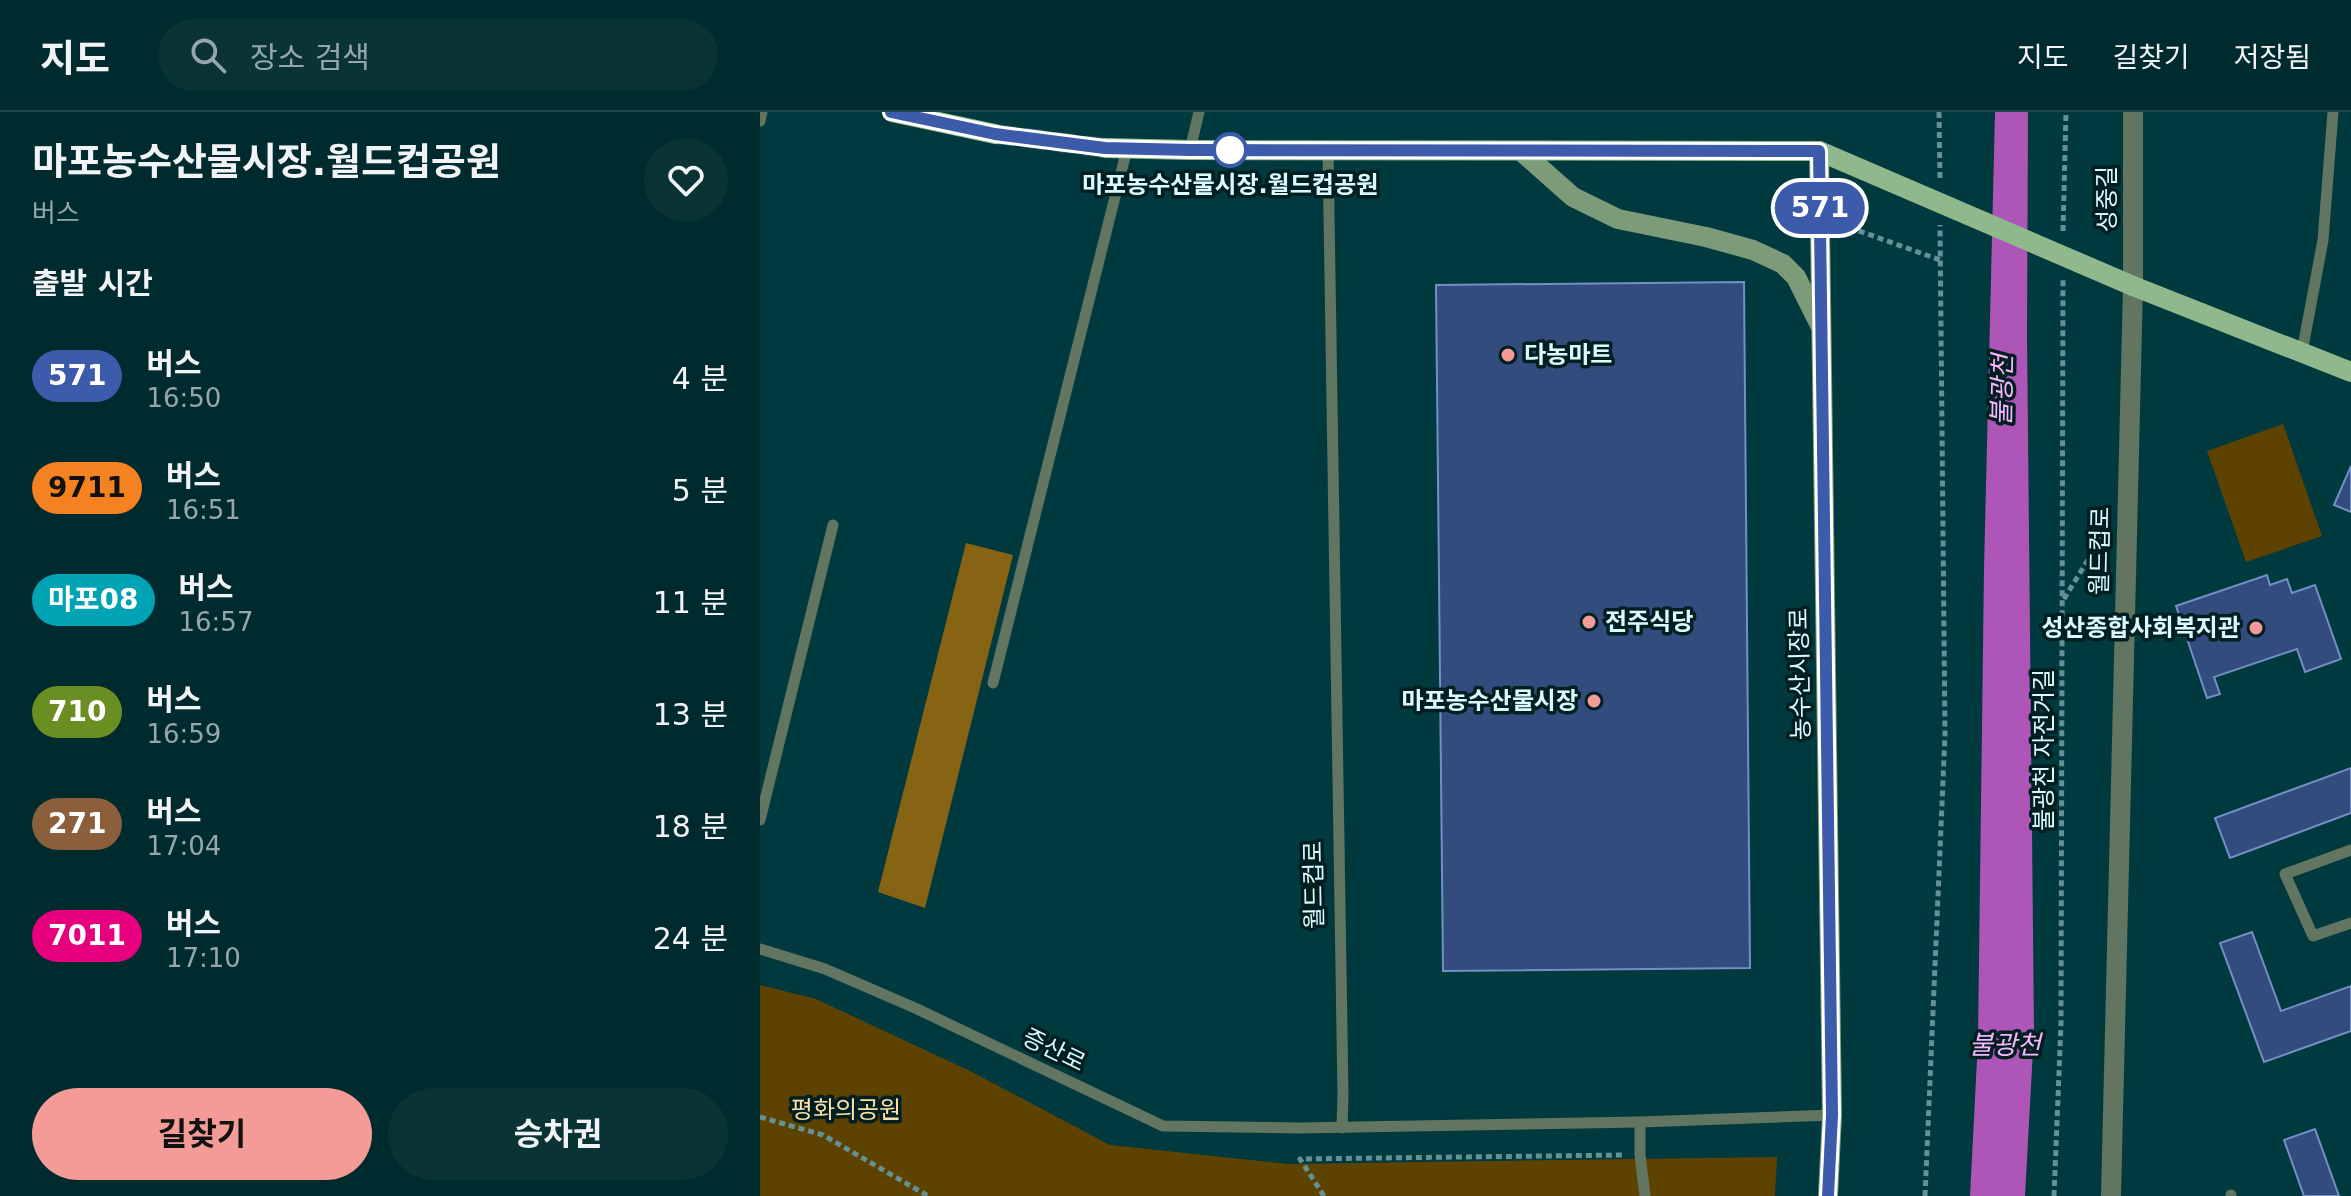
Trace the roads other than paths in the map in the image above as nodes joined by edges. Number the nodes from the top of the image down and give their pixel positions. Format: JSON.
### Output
{"nodes":[{"id":1,"x":762,"y":112,"type":"edge"},
{"id":2,"x":892,"y":112,"type":"edge"},
{"id":3,"x":1199,"y":112,"type":"edge"},
{"id":4,"x":2133,"y":112,"type":"edge"},
{"id":5,"x":2333,"y":112,"type":"edge"},
{"id":6,"x":760,"y":121,"type":"edge"},
{"id":7,"x":995,"y":134,"type":"tunnel mouth"},
{"id":8,"x":1105,"y":148,"type":"tunnel mouth"},
{"id":9,"x":1127,"y":149,"type":"junction"},
{"id":10,"x":1190,"y":150,"type":"junction"},
{"id":11,"x":1328,"y":151,"type":"junction"},
{"id":12,"x":1521,"y":151,"type":"junction"},
{"id":13,"x":1819,"y":151,"type":"junction"},
{"id":14,"x":2133,"y":286,"type":"junction"},
{"id":15,"x":1822,"y":330,"type":"junction"},
{"id":16,"x":2302,"y":352,"type":"junction"},
{"id":17,"x":2351,"y":372,"type":"edge"},
{"id":18,"x":833,"y":525,"type":"dead end"},
{"id":19,"x":993,"y":683,"type":"dead end"},
{"id":20,"x":760,"y":820,"type":"edge"},
{"id":21,"x":2351,"y":850,"type":"edge"},
{"id":22,"x":2351,"y":923,"type":"edge"},
{"id":23,"x":760,"y":949,"type":"edge"},
{"id":24,"x":1832,"y":1115,"type":"junction"},
{"id":25,"x":1640,"y":1122,"type":"junction"},
{"id":26,"x":1342,"y":1128,"type":"junction"},
{"id":27,"x":1645,"y":1196,"type":"edge"},
{"id":28,"x":1828,"y":1196,"type":"edge"},
{"id":29,"x":2111,"y":1196,"type":"edge"}],
"edges":[{"from":1,"to":6,"type":"lane"},
{"from":2,"to":7,"type":"main road"},
{"from":3,"to":10,"type":"lane"},
{"from":4,"to":14,"type":"street","name":"성중길"},
{"from":5,"to":16,"type":"lane"},
{"from":8,"to":9,"type":"main road"},
{"from":9,"to":10,"type":"main road"},
{"from":9,"to":19,"type":"lane"},
{"from":10,"to":11,"type":"main road"},
{"from":11,"to":12,"type":"main road"},
{"from":11,"to":26,"type":"lane","name":"월드컵로"},
{"from":12,"to":13,"type":"main road"},
{"from":12,"to":15,"type":"main road"},
{"from":13,"to":14,"type":"main road","bridge":true},
{"from":13,"to":15,"type":"main road","name":"농수산시장로"},
{"from":14,"to":16,"type":"main road"},
{"from":14,"to":29,"type":"street","name":"월드컵로"},
{"from":15,"to":24,"type":"main road","name":"농수산시장로"},
{"from":16,"to":17,"type":"main road"},
{"from":18,"to":20,"type":"lane"},
{"from":21,"to":22,"type":"lane"},
{"from":23,"to":26,"type":"lane","name":"증산로"},
{"from":24,"to":25,"type":"lane"},
{"from":24,"to":28,"type":"main road","name":"농수산시장로"},
{"from":25,"to":26,"type":"lane"},
{"from":25,"to":27,"type":"lane"}]}
